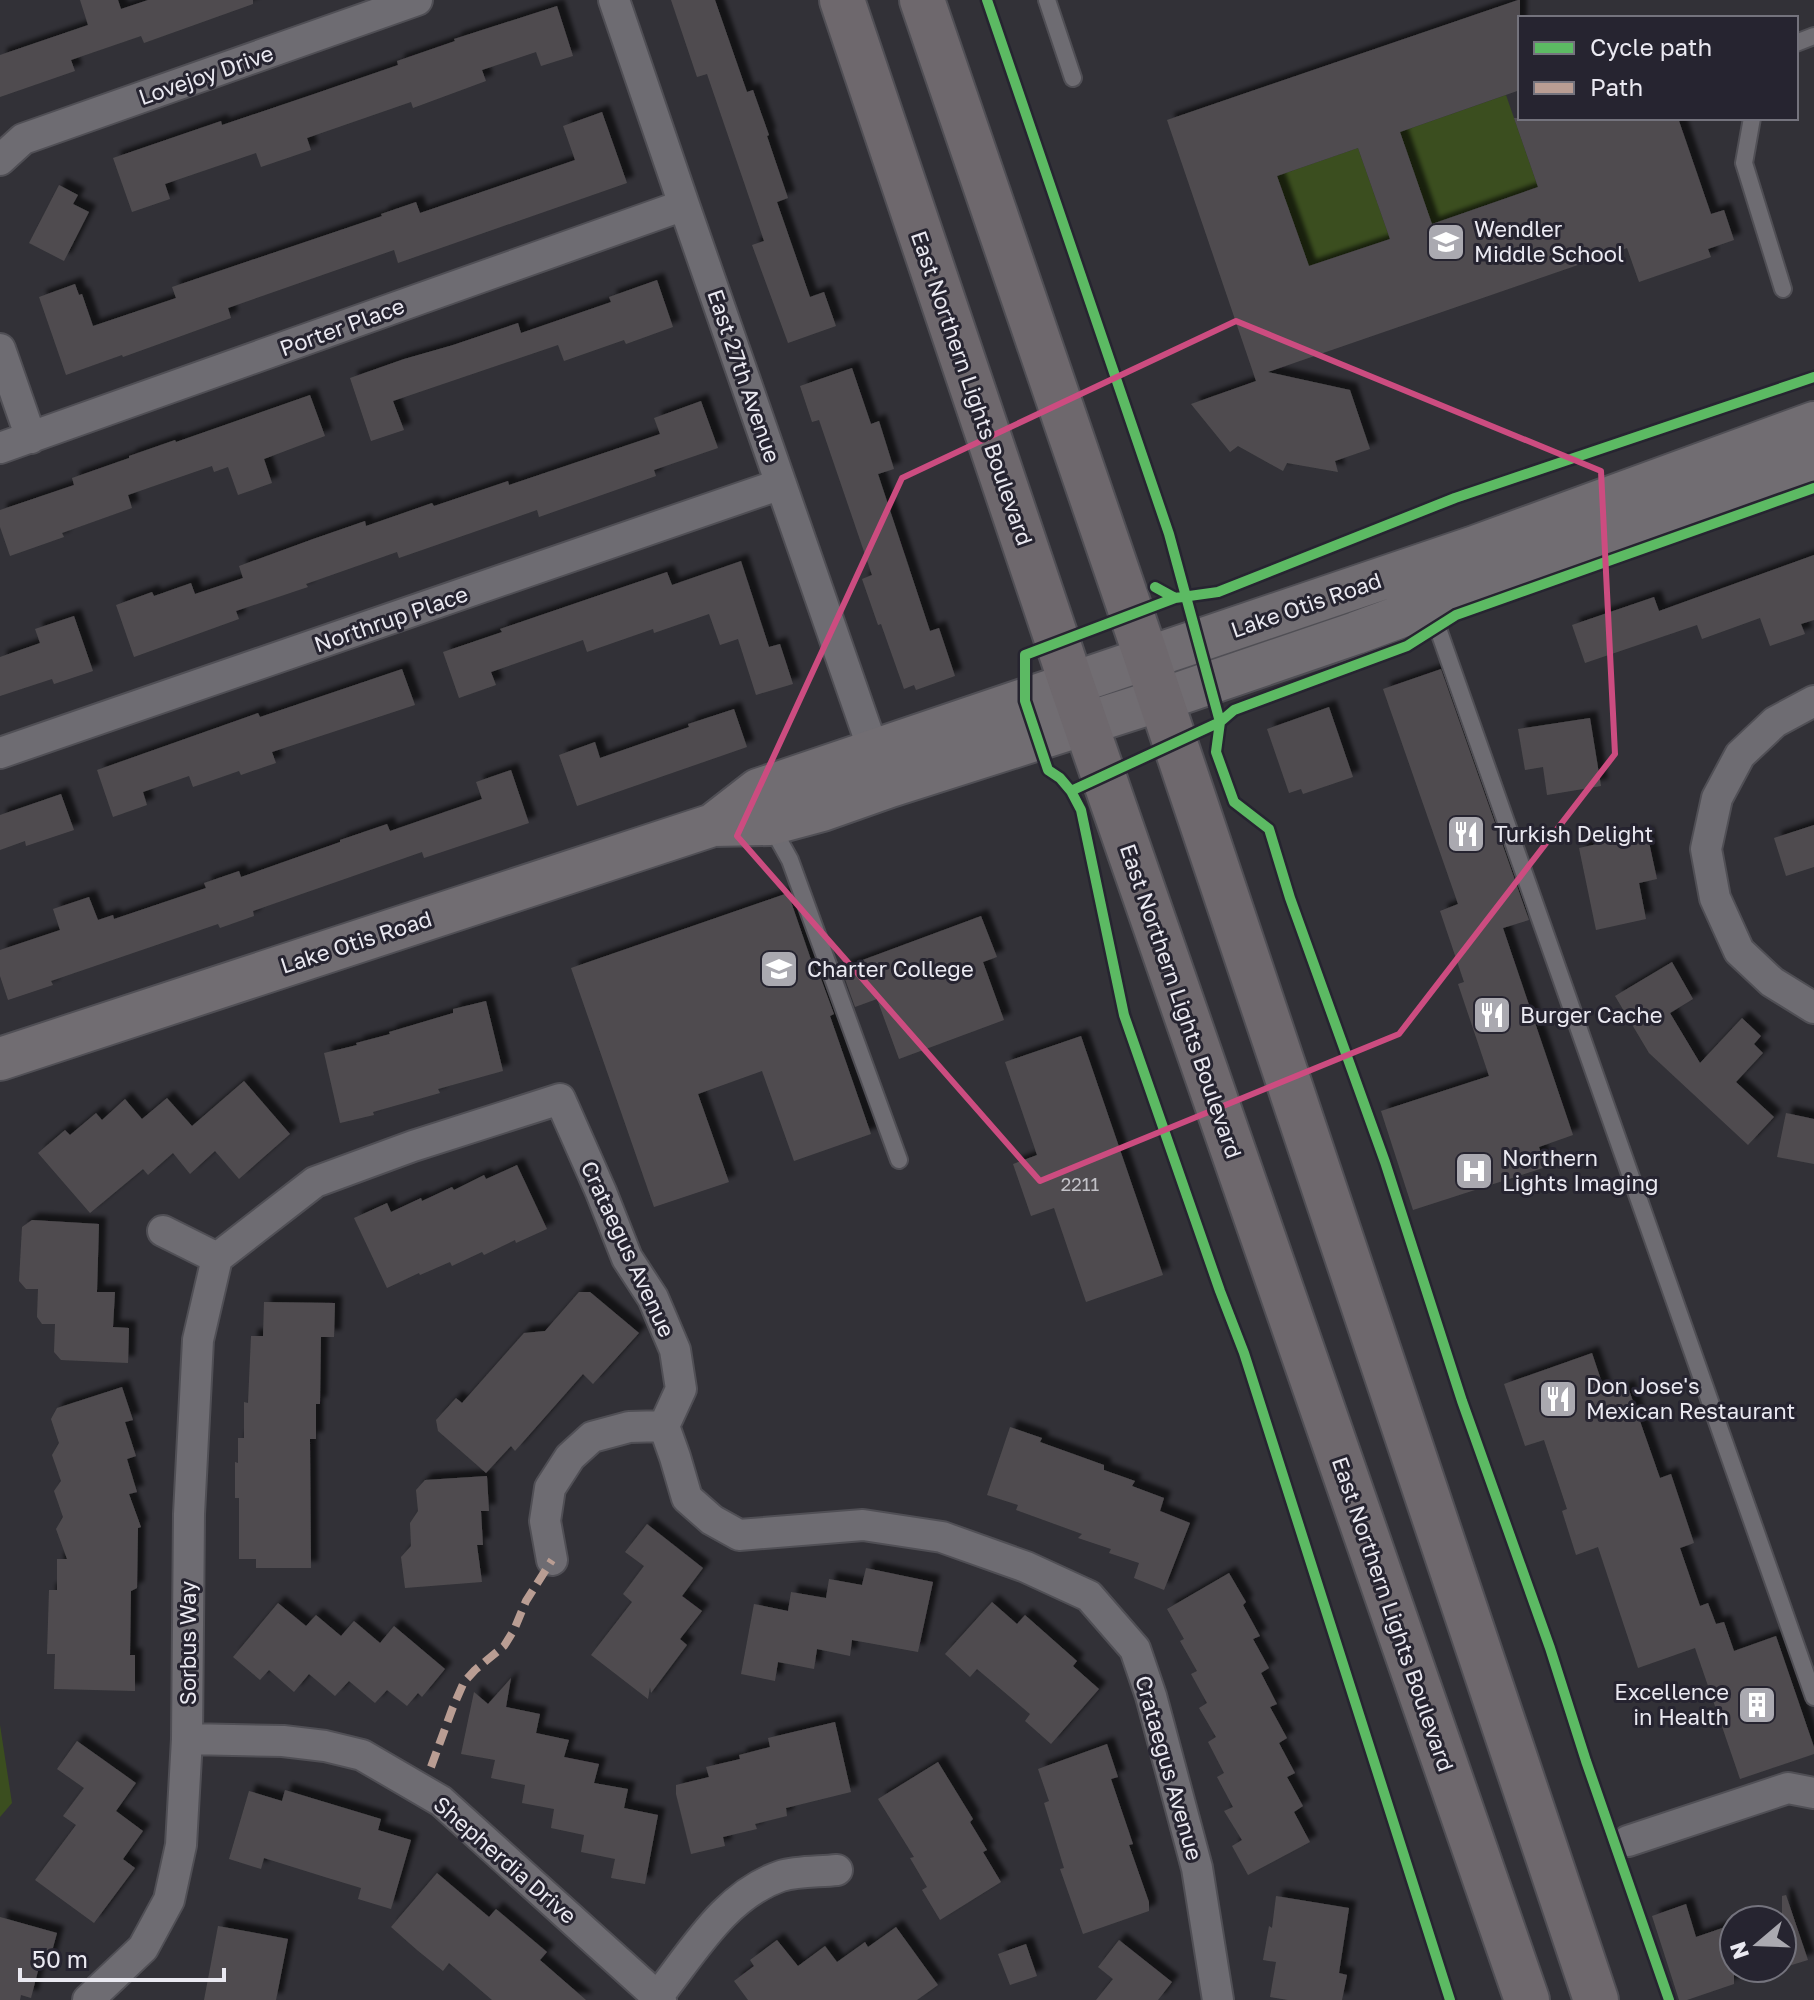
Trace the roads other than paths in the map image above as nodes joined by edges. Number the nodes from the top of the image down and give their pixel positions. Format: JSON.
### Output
{"nodes":[{"id":1,"x":417,"y":0,"type":"edge"},
{"id":2,"x":614,"y":0,"type":"edge"},
{"id":3,"x":842,"y":0,"type":"edge"},
{"id":4,"x":922,"y":0,"type":"edge"},
{"id":5,"x":1047,"y":0,"type":"edge"},
{"id":6,"x":1073,"y":78,"type":"dead end"},
{"id":7,"x":1752,"y":120,"type":"edge"},
{"id":8,"x":0,"y":160,"type":"edge"},
{"id":9,"x":684,"y":205,"type":"junction"},
{"id":10,"x":1783,"y":289,"type":"dead end"},
{"id":11,"x":0,"y":349,"type":"edge"},
{"id":12,"x":1814,"y":423,"type":"edge"},
{"id":13,"x":31,"y":438,"type":"junction"},
{"id":14,"x":0,"y":448,"type":"edge"},
{"id":15,"x":1814,"y":464,"type":"edge"},
{"id":16,"x":781,"y":484,"type":"junction"},
{"id":17,"x":1430,"y":606,"type":"junction"},
{"id":18,"x":1147,"y":659,"type":"junction"},
{"id":19,"x":1160,"y":700,"type":"junction"},
{"id":20,"x":1814,"y":701,"type":"edge"},
{"id":21,"x":1079,"y":705,"type":"junction"},
{"id":22,"x":874,"y":752,"type":"junction"},
{"id":23,"x":0,"y":753,"type":"edge"},
{"id":24,"x":770,"y":824,"type":"junction"},
{"id":25,"x":713,"y":825,"type":"junction"},
{"id":26,"x":1814,"y":1008,"type":"edge"},
{"id":27,"x":0,"y":1059,"type":"edge"},
{"id":28,"x":899,"y":1160,"type":"dead end"},
{"id":29,"x":163,"y":1231,"type":"dead end"},
{"id":30,"x":217,"y":1258,"type":"junction"},
{"id":31,"x":664,"y":1426,"type":"junction"},
{"id":32,"x":552,"y":1560,"type":"dead end"},
{"id":33,"x":1814,"y":1697,"type":"edge"},
{"id":34,"x":187,"y":1739,"type":"junction"},
{"id":35,"x":1814,"y":1793,"type":"edge"},
{"id":36,"x":1628,"y":1841,"type":"dead end"},
{"id":37,"x":837,"y":1870,"type":"dead end"},
{"id":38,"x":660,"y":1998,"type":"edge"},
{"id":39,"x":88,"y":2000,"type":"edge"},
{"id":40,"x":1218,"y":2000,"type":"edge"},
{"id":41,"x":1527,"y":2000,"type":"edge"},
{"id":42,"x":1596,"y":2000,"type":"edge"}],
"edges":[{"from":1,"to":8,"type":"street","name":"Lovejoy Drive"},
{"from":2,"to":9,"type":"street","name":"East 27th Avenue"},
{"from":3,"to":21,"type":"main road","name":"East Northern Lights Boulevard"},
{"from":4,"to":18,"type":"main road"},
{"from":5,"to":6,"type":"lane"},
{"from":7,"to":10,"type":"lane"},
{"from":9,"to":13,"type":"street","name":"Porter Place"},
{"from":9,"to":16,"type":"street","name":"East 27th Avenue"},
{"from":11,"to":13,"type":"street"},
{"from":12,"to":18,"type":"main road","name":"Lake Otis Road"},
{"from":13,"to":14,"type":"street","name":"Porter Place"},
{"from":15,"to":17,"type":"main road","name":"Lake Otis Road"},
{"from":16,"to":22,"type":"street","name":"East 27th Avenue"},
{"from":16,"to":23,"type":"street","name":"Northrup Place"},
{"from":17,"to":19,"type":"main road","name":"Lake Otis Road"},
{"from":17,"to":33,"type":"lane"},
{"from":18,"to":19,"type":"main road"},
{"from":18,"to":21,"type":"main road","name":"Lake Otis Road"},
{"from":19,"to":21,"type":"main road","name":"Lake Otis Road"},
{"from":19,"to":42,"type":"main road"},
{"from":20,"to":26,"type":"street"},
{"from":21,"to":22,"type":"main road","name":"Lake Otis Road"},
{"from":21,"to":24,"type":"main road","name":"Lake Otis Road"},
{"from":21,"to":41,"type":"main road","name":"East Northern Lights Boulevard"},
{"from":22,"to":25,"type":"main road","name":"Lake Otis Road"},
{"from":24,"to":25,"type":"main road","name":"Lake Otis Road"},
{"from":24,"to":28,"type":"lane"},
{"from":25,"to":27,"type":"main road","name":"Lake Otis Road"},
{"from":29,"to":30,"type":"street"},
{"from":30,"to":31,"type":"street","name":"Crataegus Avenue"},
{"from":30,"to":34,"type":"street","name":"Sorbus Way"},
{"from":31,"to":32,"type":"street"},
{"from":31,"to":40,"type":"street","name":"Crataegus Avenue"},
{"from":34,"to":38,"type":"street","name":"Shepherdia Drive"},
{"from":34,"to":39,"type":"street","name":"Sorbus Way"},
{"from":35,"to":36,"type":"street"},
{"from":37,"to":38,"type":"street"}]}
